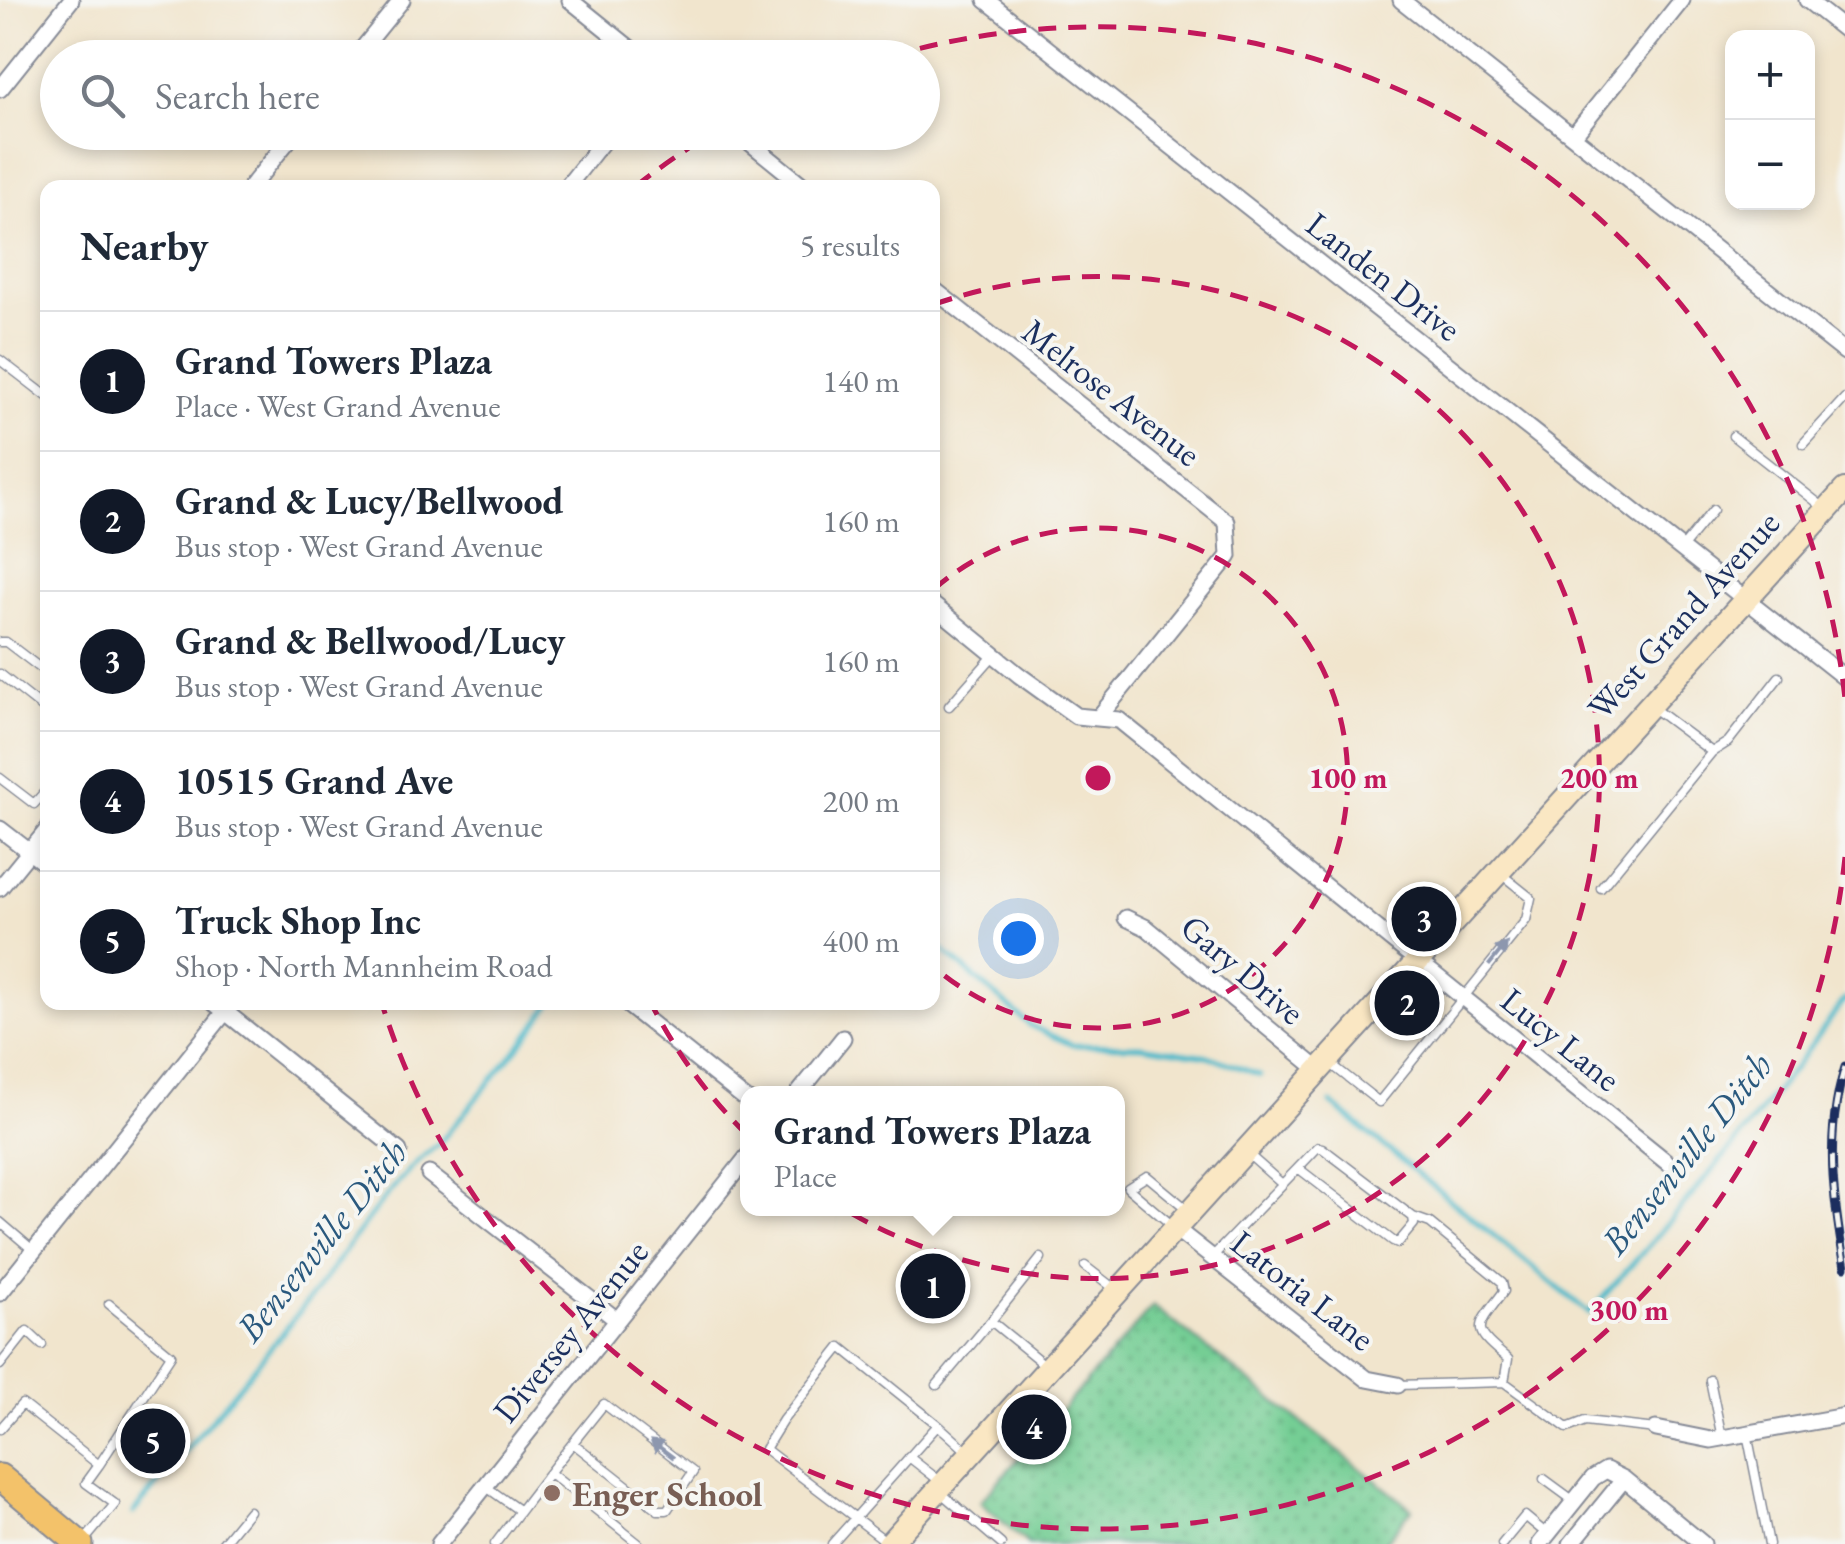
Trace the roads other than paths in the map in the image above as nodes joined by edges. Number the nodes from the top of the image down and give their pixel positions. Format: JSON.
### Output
{"nodes":[{"id":1,"x":71,"y":0,"type":"edge"},
{"id":2,"x":402,"y":0,"type":"edge"},
{"id":3,"x":570,"y":0,"type":"edge"},
{"id":4,"x":986,"y":0,"type":"edge"},
{"id":5,"x":1401,"y":0,"type":"edge"},
{"id":6,"x":1682,"y":0,"type":"edge"},
{"id":7,"x":1807,"y":0,"type":"edge"},
{"id":8,"x":1845,"y":30,"type":"edge"},
{"id":9,"x":370,"y":40,"type":"edge"},
{"id":10,"x":620,"y":40,"type":"edge"},
{"id":11,"x":0,"y":88,"type":"edge"},
{"id":12,"x":1573,"y":136,"type":"junction"},
{"id":13,"x":280,"y":150,"type":"edge"},
{"id":14,"x":596,"y":150,"type":"edge"},
{"id":15,"x":758,"y":150,"type":"edge"},
{"id":16,"x":256,"y":180,"type":"edge"},
{"id":17,"x":572,"y":180,"type":"edge"},
{"id":18,"x":796,"y":180,"type":"edge"},
{"id":19,"x":940,"y":294,"type":"edge"},
{"id":20,"x":1845,"y":352,"type":"edge"},
{"id":21,"x":0,"y":360,"type":"edge"},
{"id":22,"x":40,"y":391,"type":"edge"},
{"id":23,"x":1845,"y":398,"type":"edge"},
{"id":24,"x":1733,"y":436,"type":"dead end"},
{"id":25,"x":1804,"y":444,"type":"dead end"},
{"id":26,"x":1845,"y":490,"type":"edge"},
{"id":27,"x":1713,"y":510,"type":"dead end"},
{"id":28,"x":1826,"y":510,"type":"junction"},
{"id":29,"x":1681,"y":549,"type":"junction"},
{"id":30,"x":1744,"y":600,"type":"junction"},
{"id":31,"x":940,"y":610,"type":"edge"},
{"id":32,"x":0,"y":642,"type":"edge"},
{"id":33,"x":994,"y":654,"type":"junction"},
{"id":34,"x":40,"y":668,"type":"edge"},
{"id":35,"x":0,"y":674,"type":"edge"},
{"id":36,"x":1779,"y":677,"type":"dead end"},
{"id":37,"x":1845,"y":678,"type":"edge"},
{"id":38,"x":1649,"y":705,"type":"junction"},
{"id":39,"x":40,"y":706,"type":"edge"},
{"id":40,"x":949,"y":706,"type":"dead end"},
{"id":41,"x":1099,"y":717,"type":"junction"},
{"id":42,"x":1712,"y":752,"type":"junction"},
{"id":43,"x":0,"y":778,"type":"edge"},
{"id":44,"x":40,"y":797,"type":"edge"},
{"id":45,"x":0,"y":829,"type":"edge"},
{"id":46,"x":40,"y":838,"type":"edge"},
{"id":47,"x":29,"y":851,"type":"junction"},
{"id":48,"x":40,"y":860,"type":"edge"},
{"id":49,"x":1498,"y":872,"type":"junction"},
{"id":50,"x":0,"y":888,"type":"edge"},
{"id":51,"x":1601,"y":888,"type":"dead end"},
{"id":52,"x":1126,"y":918,"type":"dead end"},
{"id":53,"x":1418,"y":960,"type":"junction"},
{"id":54,"x":1463,"y":998,"type":"junction"},
{"id":55,"x":221,"y":1010,"type":"edge"},
{"id":56,"x":229,"y":1010,"type":"edge"},
{"id":57,"x":634,"y":1010,"type":"edge"},
{"id":58,"x":843,"y":1038,"type":"dead end"},
{"id":59,"x":1323,"y":1066,"type":"junction"},
{"id":60,"x":804,"y":1086,"type":"edge"},
{"id":61,"x":740,"y":1095,"type":"edge"},
{"id":62,"x":399,"y":1152,"type":"dead end"},
{"id":63,"x":1246,"y":1152,"type":"junction"},
{"id":64,"x":1668,"y":1163,"type":"dead end"},
{"id":65,"x":740,"y":1166,"type":"edge"},
{"id":66,"x":1298,"y":1168,"type":"junction"},
{"id":67,"x":429,"y":1174,"type":"dead end"},
{"id":68,"x":1282,"y":1184,"type":"junction"},
{"id":69,"x":1125,"y":1186,"type":"edge"},
{"id":70,"x":1128,"y":1188,"type":"junction"},
{"id":71,"x":1414,"y":1217,"type":"junction"},
{"id":72,"x":1184,"y":1221,"type":"junction"},
{"id":73,"x":0,"y":1222,"type":"edge"},
{"id":74,"x":34,"y":1251,"type":"junction"},
{"id":75,"x":1212,"y":1257,"type":"junction"},
{"id":76,"x":1040,"y":1258,"type":"dead end"},
{"id":77,"x":1085,"y":1266,"type":"dead end"},
{"id":78,"x":1119,"y":1292,"type":"junction"},
{"id":79,"x":0,"y":1293,"type":"edge"},
{"id":80,"x":109,"y":1304,"type":"dead end"},
{"id":81,"x":617,"y":1320,"type":"junction"},
{"id":82,"x":991,"y":1321,"type":"junction"},
{"id":83,"x":42,"y":1345,"type":"dead end"},
{"id":84,"x":1,"y":1362,"type":"edge"},
{"id":85,"x":1049,"y":1369,"type":"junction"},
{"id":86,"x":1710,"y":1380,"type":"dead end"},
{"id":87,"x":1504,"y":1382,"type":"junction"},
{"id":88,"x":1398,"y":1385,"type":"joint"},
{"id":89,"x":938,"y":1386,"type":"dead end"},
{"id":90,"x":1845,"y":1416,"type":"edge"},
{"id":91,"x":938,"y":1424,"type":"junction"},
{"id":92,"x":0,"y":1429,"type":"edge"},
{"id":93,"x":1656,"y":1429,"type":"joint"},
{"id":94,"x":1747,"y":1433,"type":"junction"},
{"id":95,"x":1722,"y":1438,"type":"junction"},
{"id":96,"x":573,"y":1443,"type":"junction"},
{"id":97,"x":971,"y":1454,"type":"junction"},
{"id":98,"x":909,"y":1458,"type":"junction"},
{"id":99,"x":99,"y":1464,"type":"junction"},
{"id":100,"x":550,"y":1472,"type":"junction"},
{"id":101,"x":0,"y":1477,"type":"edge"},
{"id":102,"x":1544,"y":1479,"type":"dead end"},
{"id":103,"x":1624,"y":1479,"type":"junction"},
{"id":104,"x":485,"y":1486,"type":"junction"},
{"id":105,"x":941,"y":1488,"type":"junction"},
{"id":106,"x":1574,"y":1501,"type":"junction"},
{"id":107,"x":249,"y":1511,"type":"dead end"},
{"id":108,"x":520,"y":1511,"type":"junction"},
{"id":109,"x":856,"y":1517,"type":"junction"},
{"id":110,"x":1544,"y":1539,"type":"edge"},
{"id":111,"x":81,"y":1544,"type":"edge"},
{"id":112,"x":222,"y":1544,"type":"edge"},
{"id":113,"x":439,"y":1544,"type":"edge"},
{"id":114,"x":496,"y":1544,"type":"edge"},
{"id":115,"x":639,"y":1544,"type":"edge"},
{"id":116,"x":832,"y":1544,"type":"edge"},
{"id":117,"x":889,"y":1544,"type":"edge"},
{"id":118,"x":1002,"y":1544,"type":"edge"},
{"id":119,"x":1502,"y":1544,"type":"edge"},
{"id":120,"x":1571,"y":1544,"type":"edge"},
{"id":121,"x":1704,"y":1544,"type":"edge"},
{"id":122,"x":1769,"y":1544,"type":"edge"}],
"edges":[{"from":1,"to":11,"type":"street"},
{"from":2,"to":9,"type":"street"},
{"from":3,"to":10,"type":"street"},
{"from":4,"to":29,"type":"street","name":"Landen Drive"},
{"from":5,"to":12,"type":"street"},
{"from":6,"to":12,"type":"street"},
{"from":7,"to":8,"type":"street"},
{"from":12,"to":20,"type":"street"},
{"from":13,"to":16,"type":"street"},
{"from":14,"to":17,"type":"street"},
{"from":15,"to":18,"type":"street"},
{"from":19,"to":41,"type":"street","name":"Melrose Avenue"},
{"from":21,"to":22,"type":"lane"},
{"from":23,"to":25,"type":"lane"},
{"from":24,"to":28,"type":"lane"},
{"from":26,"to":28,"type":"main road","name":"West Grand Avenue"},
{"from":27,"to":29,"type":"lane"},
{"from":28,"to":30,"type":"main road","name":"West Grand Avenue"},
{"from":29,"to":30,"type":"street","name":"Landen Drive"},
{"from":30,"to":37,"type":"street","name":"Landen Drive"},
{"from":30,"to":38,"type":"main road","name":"West Grand Avenue"},
{"from":31,"to":33,"type":"street","name":"Lucy Lane"},
{"from":32,"to":34,"type":"lane"},
{"from":33,"to":40,"type":"lane"},
{"from":33,"to":41,"type":"street","name":"Lucy Lane"},
{"from":35,"to":39,"type":"lane"},
{"from":36,"to":42,"type":"lane"},
{"from":38,"to":42,"type":"lane"},
{"from":38,"to":49,"type":"main road","name":"West Grand Avenue"},
{"from":41,"to":53,"type":"street","name":"Lucy Lane"},
{"from":42,"to":51,"type":"lane"},
{"from":43,"to":44,"type":"lane"},
{"from":45,"to":47,"type":"street"},
{"from":46,"to":47,"type":"street"},
{"from":47,"to":48,"type":"street"},
{"from":47,"to":50,"type":"street"},
{"from":49,"to":53,"type":"main road","name":"West Grand Avenue"},
{"from":54,"to":49,"type":"lane","one_way":true},
{"from":52,"to":59,"type":"street","name":"Gary Drive"},
{"from":53,"to":54,"type":"street","name":"Lucy Lane"},
{"from":53,"to":59,"type":"main road","name":"West Grand Avenue"},
{"from":54,"to":59,"type":"lane"},
{"from":54,"to":64,"type":"street","name":"Lucy Lane"},
{"from":55,"to":74,"type":"street"},
{"from":56,"to":62,"type":"street"},
{"from":57,"to":61,"type":"street"},
{"from":58,"to":60,"type":"street"},
{"from":59,"to":63,"type":"main road","name":"West Grand Avenue"},
{"from":63,"to":68,"type":"lane"},
{"from":63,"to":72,"type":"main road","name":"West Grand Avenue"},
{"from":65,"to":81,"type":"street","name":"Diversey Avenue"},
{"from":66,"to":68,"type":"lane"},
{"from":66,"to":71,"type":"lane"},
{"from":66,"to":71,"type":"lane"},
{"from":67,"to":81,"type":"street"},
{"from":68,"to":75,"type":"lane"},
{"from":69,"to":70,"type":"lane"},
{"from":70,"to":72,"type":"lane"},
{"from":70,"to":72,"type":"lane"},
{"from":71,"to":87,"type":"lane"},
{"from":72,"to":75,"type":"street","name":"Latoria Lane"},
{"from":72,"to":78,"type":"main road","name":"West Grand Avenue"},
{"from":73,"to":74,"type":"lane"},
{"from":74,"to":79,"type":"street"},
{"from":75,"to":88,"type":"street","name":"Latoria Lane"},
{"from":76,"to":82,"type":"lane"},
{"from":77,"to":78,"type":"lane"},
{"from":78,"to":85,"type":"main road","name":"West Grand Avenue"},
{"from":80,"to":99,"type":"lane"},
{"from":81,"to":104,"type":"street","name":"Diversey Avenue"},
{"from":82,"to":85,"type":"lane"},
{"from":82,"to":89,"type":"lane"},
{"from":83,"to":84,"type":"lane"},
{"from":85,"to":97,"type":"main road","name":"West Grand Avenue"},
{"from":86,"to":95,"type":"lane"},
{"from":87,"to":88,"type":"lane"},
{"from":87,"to":93,"type":"lane"},
{"from":90,"to":94,"type":"street"},
{"from":91,"to":97,"type":"lane"},
{"from":91,"to":98,"type":"lane"},
{"from":91,"to":109,"type":"lane"},
{"from":92,"to":99,"type":"lane"},
{"from":93,"to":95,"type":"street"},
{"from":94,"to":95,"type":"street"},
{"from":94,"to":122,"type":"lane"},
{"from":96,"to":96,"type":"lane","one_way":true},
{"from":96,"to":100,"type":"lane"},
{"from":97,"to":105,"type":"main road","name":"West Grand Avenue"},
{"from":98,"to":105,"type":"lane"},
{"from":98,"to":109,"type":"lane"},
{"from":99,"to":111,"type":"lane"},
{"from":100,"to":108,"type":"lane"},
{"from":100,"to":115,"type":"lane"},
{"from":101,"to":111,"type":"main road"},
{"from":102,"to":106,"type":"lane"},
{"from":103,"to":106,"type":"street"},
{"from":103,"to":120,"type":"street"},
{"from":103,"to":121,"type":"street"},
{"from":104,"to":108,"type":"lane"},
{"from":104,"to":113,"type":"street","name":"Diversey Avenue"},
{"from":105,"to":117,"type":"main road","name":"West Grand Avenue"},
{"from":105,"to":118,"type":"lane"},
{"from":106,"to":110,"type":"street"},
{"from":107,"to":112,"type":"lane"},
{"from":108,"to":114,"type":"lane"},
{"from":109,"to":116,"type":"lane"},
{"from":109,"to":117,"type":"lane"},
{"from":110,"to":119,"type":"lane"}]}
